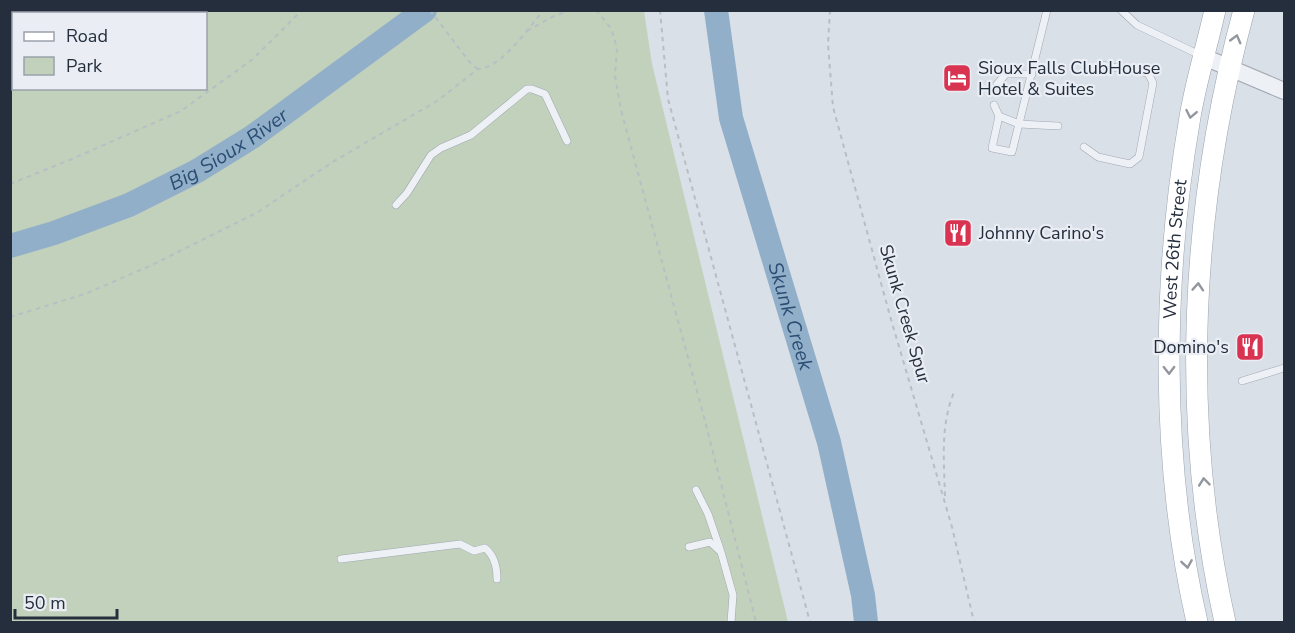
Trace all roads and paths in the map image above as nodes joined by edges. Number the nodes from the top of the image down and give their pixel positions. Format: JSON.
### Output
{"nodes":[{"id":1,"x":302,"y":10,"type":"edge"},
{"id":2,"x":430,"y":10,"type":"edge"},
{"id":3,"x":544,"y":10,"type":"edge"},
{"id":4,"x":570,"y":10,"type":"edge"},
{"id":5,"x":596,"y":10,"type":"edge"},
{"id":6,"x":660,"y":10,"type":"edge"},
{"id":7,"x":830,"y":10,"type":"edge"},
{"id":8,"x":1047,"y":10,"type":"edge"},
{"id":9,"x":1121,"y":10,"type":"edge"},
{"id":10,"x":1215,"y":10,"type":"edge"},
{"id":11,"x":1244,"y":10,"type":"edge"},
{"id":12,"x":524,"y":33,"type":"junction"},
{"id":13,"x":1204,"y":57,"type":"junction"},
{"id":14,"x":1101,"y":65,"type":"dead end"},
{"id":15,"x":1229,"y":68,"type":"junction"},
{"id":16,"x":478,"y":69,"type":"junction"},
{"id":17,"x":1032,"y":74,"type":"junction"},
{"id":18,"x":997,"y":84,"type":"dead end"},
{"id":19,"x":1284,"y":91,"type":"edge"},
{"id":20,"x":994,"y":105,"type":"dead end"},
{"id":21,"x":999,"y":116,"type":"junction"},
{"id":22,"x":1019,"y":124,"type":"junction"},
{"id":23,"x":1058,"y":126,"type":"dead end"},
{"id":24,"x":567,"y":141,"type":"dead end"},
{"id":25,"x":1084,"y":147,"type":"dead end"},
{"id":26,"x":10,"y":184,"type":"edge"},
{"id":27,"x":396,"y":205,"type":"dead end"},
{"id":28,"x":10,"y":317,"type":"edge"},
{"id":29,"x":1284,"y":368,"type":"edge"},
{"id":30,"x":1242,"y":381,"type":"dead end"},
{"id":31,"x":955,"y":390,"type":"dead end"},
{"id":32,"x":696,"y":490,"type":"dead end"},
{"id":33,"x":945,"y":501,"type":"junction"},
{"id":34,"x":688,"y":547,"type":"dead end"},
{"id":35,"x":721,"y":552,"type":"junction"},
{"id":36,"x":341,"y":559,"type":"dead end"},
{"id":37,"x":497,"y":579,"type":"dead end"},
{"id":38,"x":731,"y":622,"type":"edge"},
{"id":39,"x":756,"y":622,"type":"edge"},
{"id":40,"x":810,"y":622,"type":"edge"},
{"id":41,"x":974,"y":622,"type":"edge"},
{"id":42,"x":1197,"y":622,"type":"edge"},
{"id":43,"x":1225,"y":622,"type":"edge"}],
"edges":[{"from":1,"to":26,"type":"path"},
{"from":2,"to":16,"type":"path"},
{"from":3,"to":12,"type":"path"},
{"from":4,"to":12,"type":"path"},
{"from":5,"to":39,"type":"path"},
{"from":6,"to":40,"type":"path"},
{"from":7,"to":33,"type":"path","name":"Skunk Creek Spur"},
{"from":8,"to":17,"type":"lane"},
{"from":9,"to":13,"type":"lane"},
{"from":10,"to":13,"type":"main road","name":"West 26th Street"},
{"from":15,"to":11,"type":"main road","name":"West 26th Street","one_way":true},
{"from":12,"to":16,"type":"path"},
{"from":13,"to":15,"type":"street"},
{"from":13,"to":42,"type":"main road","name":"West 26th Street","one_way":true},
{"from":14,"to":25,"type":"lane"},
{"from":15,"to":19,"type":"street"},
{"from":43,"to":15,"type":"main road","name":"West 26th Street","one_way":true},
{"from":16,"to":28,"type":"path"},
{"from":17,"to":18,"type":"lane"},
{"from":17,"to":22,"type":"lane"},
{"from":20,"to":21,"type":"lane"},
{"from":21,"to":22,"type":"lane"},
{"from":21,"to":22,"type":"lane"},
{"from":22,"to":23,"type":"lane"},
{"from":24,"to":27,"type":"lane"},
{"from":29,"to":30,"type":"lane"},
{"from":31,"to":33,"type":"path"},
{"from":32,"to":35,"type":"lane"},
{"from":33,"to":41,"type":"path","name":"Skunk Creek Spur"},
{"from":34,"to":35,"type":"lane"},
{"from":35,"to":38,"type":"lane"},
{"from":36,"to":37,"type":"lane"}]}
